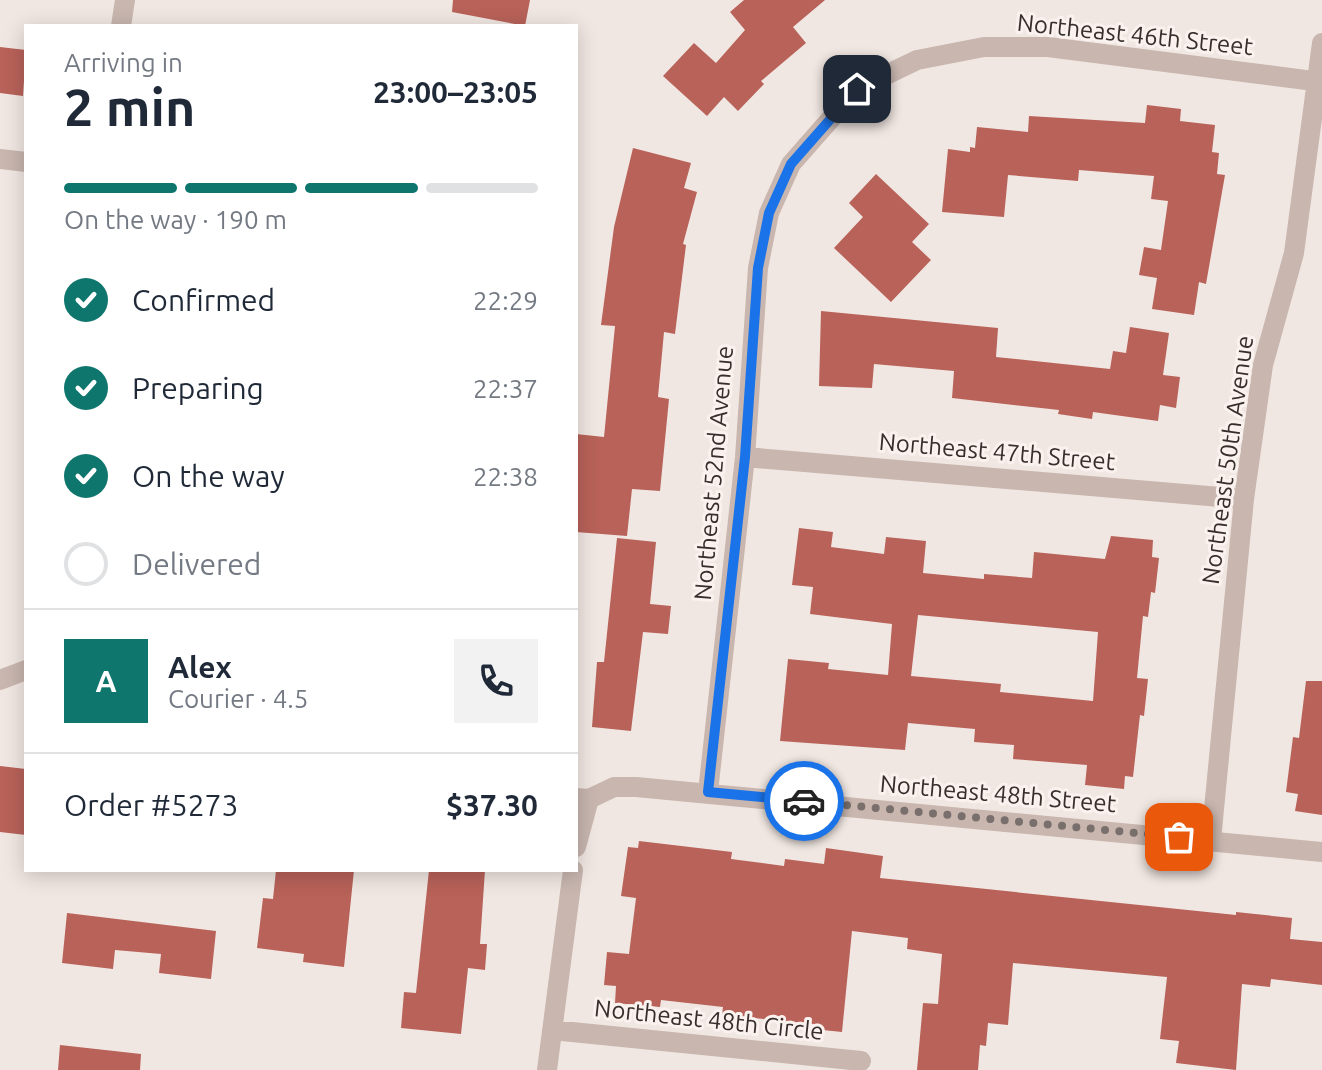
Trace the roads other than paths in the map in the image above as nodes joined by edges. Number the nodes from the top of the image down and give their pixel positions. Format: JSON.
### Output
{"nodes":[{"id":1,"x":125,"y":0,"type":"edge"},
{"id":2,"x":121,"y":24,"type":"edge"},
{"id":3,"x":1322,"y":43,"type":"edge"},
{"id":4,"x":1320,"y":82,"type":"edge"},
{"id":5,"x":0,"y":159,"type":"edge"},
{"id":6,"x":24,"y":162,"type":"edge"},
{"id":7,"x":791,"y":164,"type":"joint"},
{"id":8,"x":745,"y":457,"type":"junction"},
{"id":9,"x":1244,"y":499,"type":"junction"},
{"id":10,"x":24,"y":671,"type":"edge"},
{"id":11,"x":0,"y":680,"type":"edge"},
{"id":12,"x":708,"y":792,"type":"junction"},
{"id":13,"x":583,"y":799,"type":"edge"},
{"id":14,"x":578,"y":833,"type":"edge"},
{"id":15,"x":1211,"y":840,"type":"junction"},
{"id":16,"x":1322,"y":852,"type":"edge"},
{"id":17,"x":573,"y":872,"type":"edge"},
{"id":18,"x":552,"y":1030,"type":"junction"},
{"id":19,"x":861,"y":1061,"type":"dead end"},
{"id":20,"x":547,"y":1070,"type":"edge"}],
"edges":[{"from":1,"to":2,"type":"street"},
{"from":3,"to":4,"type":"street","name":"Northeast 50th Avenue"},
{"from":4,"to":7,"type":"street","name":"Northeast 46th Street"},
{"from":4,"to":9,"type":"street","name":"Northeast 50th Avenue"},
{"from":5,"to":6,"type":"street"},
{"from":7,"to":8,"type":"street","name":"Northeast 52nd Avenue"},
{"from":8,"to":9,"type":"street","name":"Northeast 47th Street"},
{"from":8,"to":12,"type":"street","name":"Northeast 52nd Avenue"},
{"from":9,"to":15,"type":"street","name":"Northeast 50th Avenue"},
{"from":10,"to":11,"type":"street"},
{"from":12,"to":13,"type":"street","name":"Northeast 48th Street"},
{"from":12,"to":15,"type":"street","name":"Northeast 48th Street"},
{"from":13,"to":14,"type":"street"},
{"from":15,"to":16,"type":"street","name":"Northeast 48th Street"},
{"from":17,"to":18,"type":"street"},
{"from":18,"to":19,"type":"street","name":"Northeast 48th Circle"},
{"from":18,"to":20,"type":"street"}]}
